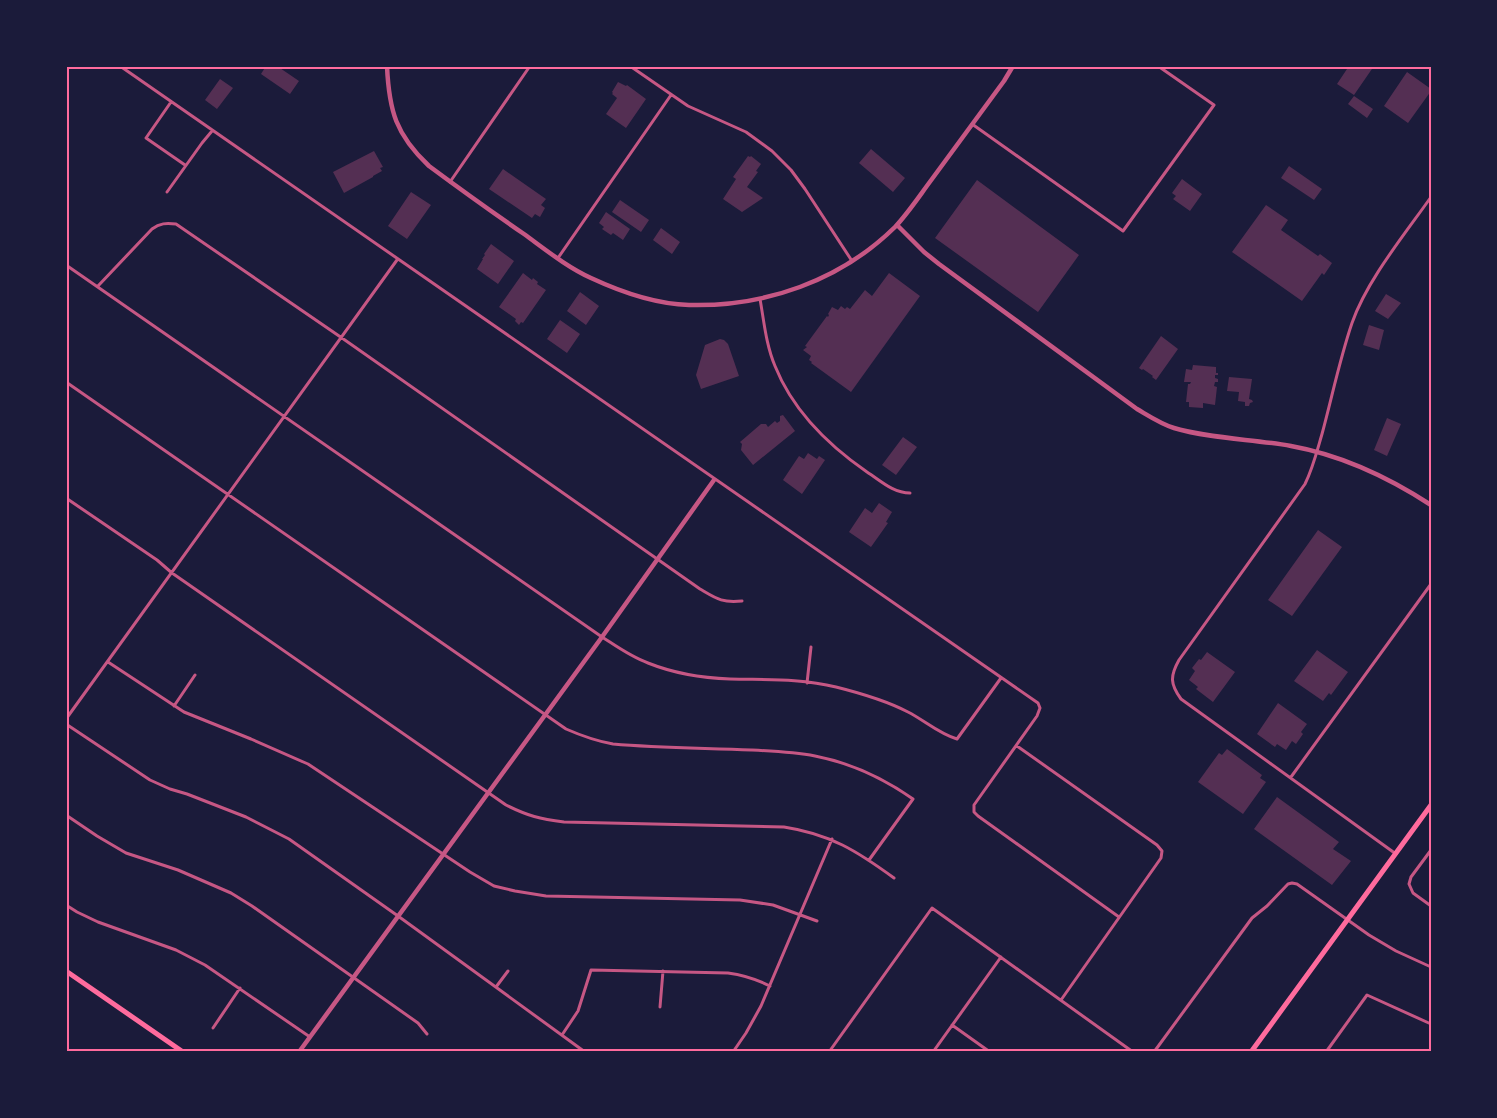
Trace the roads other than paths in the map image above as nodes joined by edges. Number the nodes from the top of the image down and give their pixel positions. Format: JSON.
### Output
{"nodes":[{"id":1,"x":120,"y":66,"type":"edge"},
{"id":2,"x":387,"y":66,"type":"edge"},
{"id":3,"x":530,"y":66,"type":"edge"},
{"id":4,"x":630,"y":66,"type":"edge"},
{"id":5,"x":1013,"y":66,"type":"edge"},
{"id":6,"x":1158,"y":66,"type":"edge"},
{"id":7,"x":671,"y":95,"type":"junction"},
{"id":8,"x":171,"y":102,"type":"junction"},
{"id":9,"x":972,"y":124,"type":"junction"},
{"id":10,"x":212,"y":131,"type":"junction"},
{"id":11,"x":185,"y":166,"type":"junction"},
{"id":12,"x":450,"y":182,"type":"junction"},
{"id":13,"x":167,"y":192,"type":"dead end"},
{"id":14,"x":1431,"y":197,"type":"edge"},
{"id":15,"x":897,"y":225,"type":"junction"},
{"id":16,"x":558,"y":258,"type":"junction"},
{"id":17,"x":398,"y":260,"type":"junction"},
{"id":18,"x":852,"y":261,"type":"junction"},
{"id":19,"x":66,"y":265,"type":"edge"},
{"id":20,"x":98,"y":286,"type":"junction"},
{"id":21,"x":760,"y":299,"type":"junction"},
{"id":22,"x":342,"y":338,"type":"junction"},
{"id":23,"x":66,"y":382,"type":"edge"},
{"id":24,"x":284,"y":417,"type":"junction"},
{"id":25,"x":1317,"y":452,"type":"junction"},
{"id":26,"x":714,"y":480,"type":"junction"},
{"id":27,"x":910,"y":493,"type":"dead end"},
{"id":28,"x":228,"y":495,"type":"junction"},
{"id":29,"x":66,"y":498,"type":"edge"},
{"id":30,"x":1431,"y":505,"type":"edge"},
{"id":31,"x":658,"y":558,"type":"junction"},
{"id":32,"x":172,"y":573,"type":"junction"},
{"id":33,"x":1431,"y":584,"type":"edge"},
{"id":34,"x":742,"y":601,"type":"dead end"},
{"id":35,"x":602,"y":637,"type":"junction"},
{"id":36,"x":811,"y":647,"type":"dead end"},
{"id":37,"x":108,"y":662,"type":"junction"},
{"id":38,"x":195,"y":675,"type":"dead end"},
{"id":39,"x":1001,"y":678,"type":"junction"},
{"id":40,"x":807,"y":682,"type":"junction"},
{"id":41,"x":174,"y":706,"type":"junction"},
{"id":42,"x":545,"y":714,"type":"junction"},
{"id":43,"x":66,"y":719,"type":"edge"},
{"id":44,"x":66,"y":724,"type":"edge"},
{"id":45,"x":1017,"y":745,"type":"junction"},
{"id":46,"x":1291,"y":778,"type":"junction"},
{"id":47,"x":488,"y":792,"type":"junction"},
{"id":48,"x":1431,"y":805,"type":"edge"},
{"id":49,"x":66,"y":815,"type":"edge"},
{"id":50,"x":832,"y":839,"type":"junction"},
{"id":51,"x":1431,"y":850,"type":"edge"},
{"id":52,"x":1396,"y":854,"type":"junction"},
{"id":53,"x":442,"y":855,"type":"junction"},
{"id":54,"x":1427,"y":855,"type":"junction"},
{"id":55,"x":1431,"y":858,"type":"edge"},
{"id":56,"x":869,"y":860,"type":"junction"},
{"id":57,"x":894,"y":878,"type":"dead end"},
{"id":58,"x":66,"y":906,"type":"edge"},
{"id":59,"x":1431,"y":906,"type":"edge"},
{"id":60,"x":800,"y":914,"type":"junction"},
{"id":61,"x":398,"y":916,"type":"junction"},
{"id":62,"x":1119,"y":917,"type":"junction"},
{"id":63,"x":1347,"y":920,"type":"junction"},
{"id":64,"x":817,"y":921,"type":"dead end"},
{"id":65,"x":1001,"y":957,"type":"junction"},
{"id":66,"x":1431,"y":968,"type":"edge"},
{"id":67,"x":66,"y":971,"type":"edge"},
{"id":68,"x":508,"y":971,"type":"dead end"},
{"id":69,"x":663,"y":971,"type":"junction"},
{"id":70,"x":354,"y":978,"type":"junction"},
{"id":71,"x":496,"y":986,"type":"junction"},
{"id":72,"x":770,"y":986,"type":"junction"},
{"id":73,"x":240,"y":988,"type":"junction"},
{"id":74,"x":1061,"y":1000,"type":"junction"},
{"id":75,"x":660,"y":1007,"type":"dead end"},
{"id":76,"x":1431,"y":1024,"type":"edge"},
{"id":77,"x":952,"y":1025,"type":"junction"},
{"id":78,"x":213,"y":1028,"type":"dead end"},
{"id":79,"x":428,"y":1034,"type":"dead end"},
{"id":80,"x":562,"y":1035,"type":"junction"},
{"id":81,"x":310,"y":1037,"type":"junction"},
{"id":82,"x":183,"y":1052,"type":"edge"},
{"id":83,"x":299,"y":1052,"type":"edge"},
{"id":84,"x":585,"y":1052,"type":"edge"},
{"id":85,"x":733,"y":1052,"type":"edge"},
{"id":86,"x":828,"y":1052,"type":"edge"},
{"id":87,"x":933,"y":1052,"type":"edge"},
{"id":88,"x":990,"y":1052,"type":"edge"},
{"id":89,"x":1133,"y":1052,"type":"edge"},
{"id":90,"x":1154,"y":1052,"type":"edge"},
{"id":91,"x":1251,"y":1052,"type":"edge"},
{"id":92,"x":1326,"y":1052,"type":"edge"}],
"edges":[{"from":1,"to":8,"type":"street"},
{"from":2,"to":12,"type":"street"},
{"from":3,"to":12,"type":"street"},
{"from":4,"to":7,"type":"street"},
{"from":5,"to":9,"type":"street"},
{"from":6,"to":9,"type":"street"},
{"from":7,"to":16,"type":"street"},
{"from":7,"to":18,"type":"street"},
{"from":8,"to":10,"type":"street"},
{"from":8,"to":11,"type":"street"},
{"from":9,"to":15,"type":"street"},
{"from":10,"to":11,"type":"street"},
{"from":10,"to":17,"type":"street"},
{"from":11,"to":13,"type":"street"},
{"from":12,"to":16,"type":"street"},
{"from":14,"to":25,"type":"street"},
{"from":15,"to":18,"type":"street"},
{"from":15,"to":25,"type":"street"},
{"from":16,"to":21,"type":"street"},
{"from":17,"to":22,"type":"street"},
{"from":17,"to":26,"type":"street"},
{"from":18,"to":21,"type":"street"},
{"from":19,"to":20,"type":"street"},
{"from":20,"to":22,"type":"street"},
{"from":20,"to":24,"type":"street"},
{"from":21,"to":27,"type":"street"},
{"from":22,"to":24,"type":"street"},
{"from":22,"to":31,"type":"street"},
{"from":23,"to":28,"type":"street"},
{"from":24,"to":28,"type":"street"},
{"from":24,"to":35,"type":"street"},
{"from":25,"to":30,"type":"street"},
{"from":25,"to":46,"type":"street"},
{"from":26,"to":31,"type":"street"},
{"from":26,"to":39,"type":"street"},
{"from":28,"to":32,"type":"street"},
{"from":28,"to":42,"type":"street"},
{"from":29,"to":32,"type":"street"},
{"from":31,"to":34,"type":"street"},
{"from":31,"to":35,"type":"street"},
{"from":32,"to":37,"type":"street"},
{"from":32,"to":47,"type":"street"},
{"from":33,"to":46,"type":"street"},
{"from":35,"to":40,"type":"street"},
{"from":35,"to":42,"type":"street"},
{"from":36,"to":40,"type":"street"},
{"from":37,"to":41,"type":"street"},
{"from":37,"to":43,"type":"street"},
{"from":38,"to":41,"type":"street"},
{"from":39,"to":40,"type":"street"},
{"from":39,"to":45,"type":"street"},
{"from":41,"to":53,"type":"street"},
{"from":42,"to":47,"type":"street"},
{"from":42,"to":56,"type":"street"},
{"from":44,"to":61,"type":"street"},
{"from":45,"to":62,"type":"street"},
{"from":45,"to":62,"type":"street"},
{"from":46,"to":52,"type":"street"},
{"from":47,"to":50,"type":"street"},
{"from":47,"to":53,"type":"street"},
{"from":48,"to":52,"type":"main road"},
{"from":49,"to":70,"type":"street"},
{"from":50,"to":56,"type":"street"},
{"from":50,"to":60,"type":"street"},
{"from":51,"to":54,"type":"street"},
{"from":52,"to":63,"type":"main road"},
{"from":53,"to":60,"type":"street"},
{"from":53,"to":61,"type":"street"},
{"from":54,"to":55,"type":"street"},
{"from":54,"to":59,"type":"street"},
{"from":56,"to":57,"type":"street"},
{"from":58,"to":73,"type":"street"},
{"from":60,"to":64,"type":"street"},
{"from":60,"to":72,"type":"street"},
{"from":61,"to":70,"type":"street"},
{"from":61,"to":71,"type":"street"},
{"from":62,"to":74,"type":"street"},
{"from":63,"to":66,"type":"street"},
{"from":63,"to":90,"type":"street"},
{"from":63,"to":91,"type":"main road"},
{"from":65,"to":74,"type":"street"},
{"from":65,"to":77,"type":"street"},
{"from":65,"to":86,"type":"street"},
{"from":67,"to":82,"type":"main road"},
{"from":68,"to":71,"type":"street"},
{"from":69,"to":72,"type":"street"},
{"from":69,"to":75,"type":"street"},
{"from":69,"to":80,"type":"street"},
{"from":70,"to":79,"type":"street"},
{"from":70,"to":81,"type":"street"},
{"from":71,"to":80,"type":"street"},
{"from":72,"to":85,"type":"street"},
{"from":73,"to":78,"type":"street"},
{"from":73,"to":81,"type":"street"},
{"from":74,"to":89,"type":"street"},
{"from":76,"to":92,"type":"street"},
{"from":77,"to":87,"type":"street"},
{"from":77,"to":88,"type":"street"},
{"from":80,"to":84,"type":"street"},
{"from":81,"to":83,"type":"street"}]}
